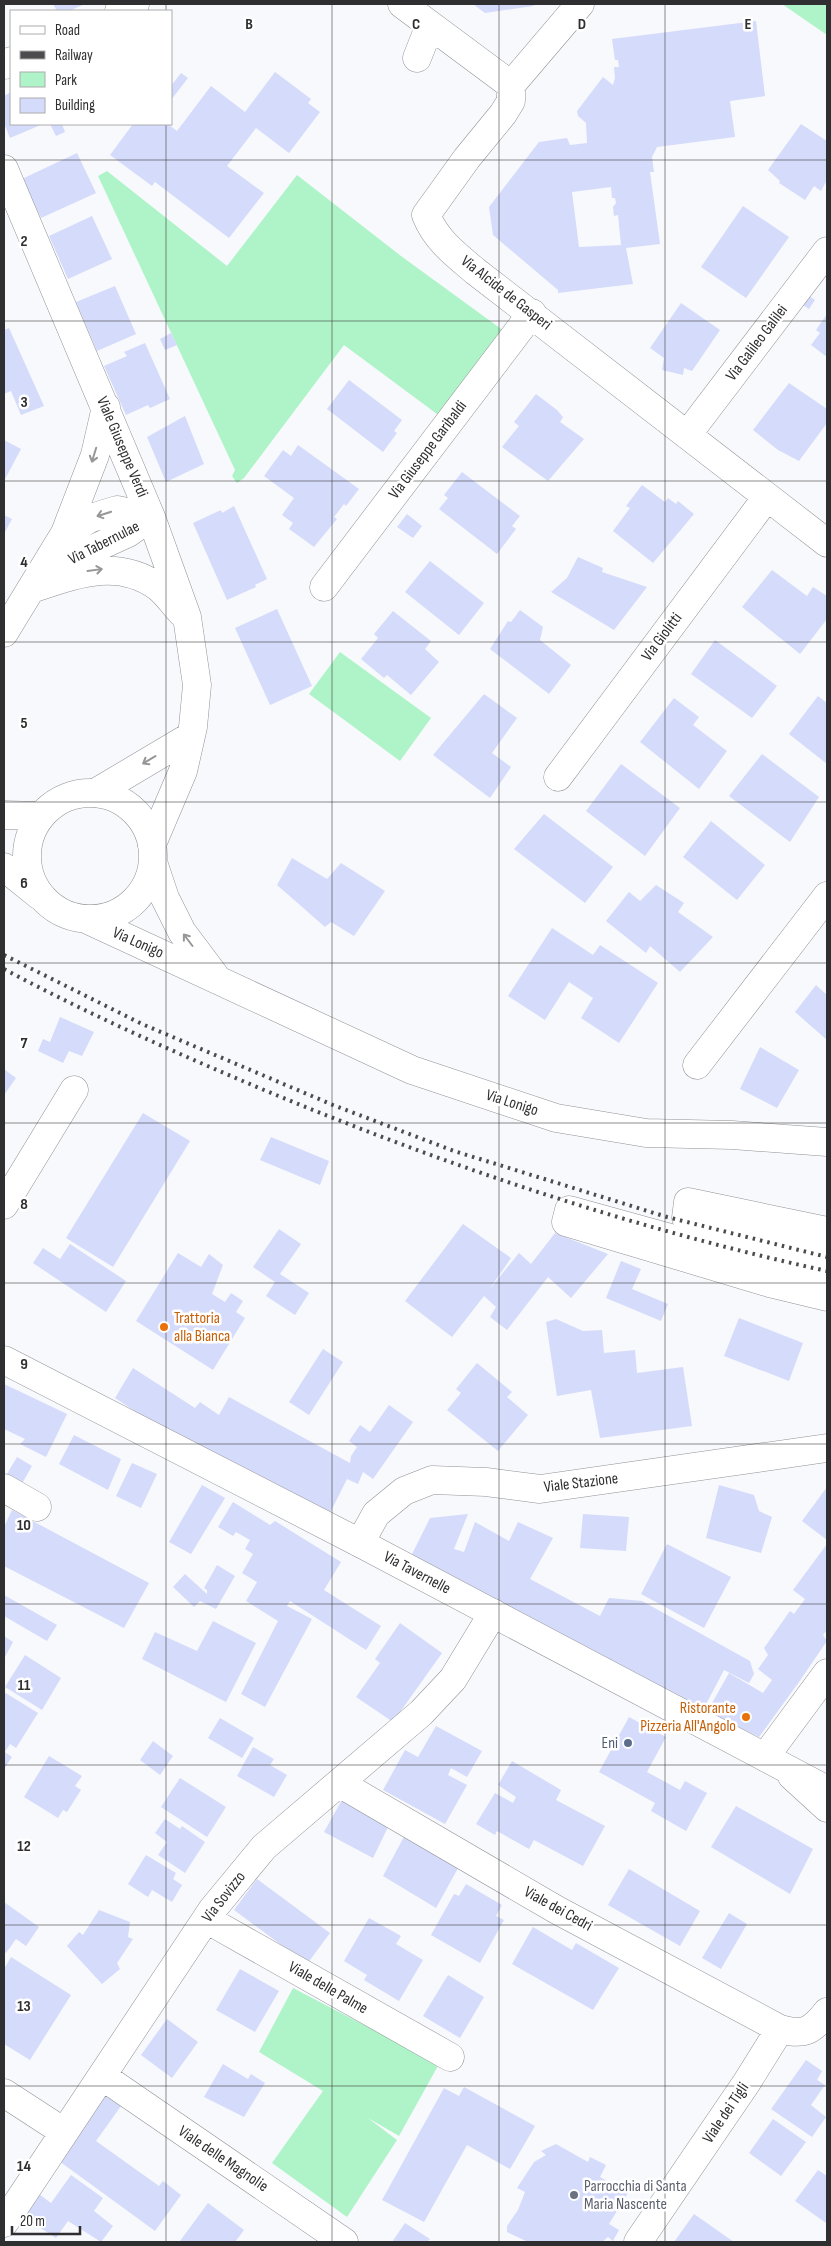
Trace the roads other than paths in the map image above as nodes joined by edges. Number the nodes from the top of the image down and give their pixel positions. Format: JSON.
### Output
{"nodes":[{"id":1,"x":135,"y":4,"type":"edge"},
{"id":2,"x":402,"y":4,"type":"edge"},
{"id":3,"x":580,"y":4,"type":"edge"},
{"id":4,"x":121,"y":10,"type":"edge"},
{"id":5,"x":430,"y":25,"type":"junction"},
{"id":6,"x":417,"y":58,"type":"dead end"},
{"id":7,"x":511,"y":85,"type":"junction"},
{"id":8,"x":4,"y":169,"type":"edge"},
{"id":9,"x":827,"y":251,"type":"edge"},
{"id":10,"x":532,"y":313,"type":"junction"},
{"id":11,"x":106,"y":407,"type":"junction"},
{"id":12,"x":687,"y":435,"type":"junction"},
{"id":13,"x":767,"y":497,"type":"junction"},
{"id":14,"x":151,"y":517,"type":"junction"},
{"id":15,"x":65,"y":533,"type":"junction"},
{"id":16,"x":827,"y":543,"type":"edge"},
{"id":17,"x":324,"y":587,"type":"dead end"},
{"id":18,"x":18,"y":601,"type":"edge"},
{"id":19,"x":187,"y":617,"type":"junction"},
{"id":20,"x":4,"y":633,"type":"edge"},
{"id":21,"x":191,"y":736,"type":"junction"},
{"id":22,"x":558,"y":777,"type":"dead end"},
{"id":23,"x":94,"y":792,"type":"junction"},
{"id":24,"x":4,"y":815,"type":"edge"},
{"id":25,"x":40,"y":816,"type":"junction"},
{"id":26,"x":152,"y":853,"type":"junction"},
{"id":27,"x":4,"y":867,"type":"edge"},
{"id":28,"x":827,"y":896,"type":"edge"},
{"id":29,"x":45,"y":900,"type":"junction"},
{"id":30,"x":86,"y":919,"type":"junction"},
{"id":31,"x":218,"y":979,"type":"junction"},
{"id":32,"x":697,"y":1065,"type":"dead end"},
{"id":33,"x":74,"y":1090,"type":"dead end"},
{"id":34,"x":827,"y":1142,"type":"edge"},
{"id":35,"x":4,"y":1205,"type":"edge"},
{"id":36,"x":827,"y":1231,"type":"edge"},
{"id":37,"x":827,"y":1252,"type":"edge"},
{"id":38,"x":827,"y":1276,"type":"edge"},
{"id":39,"x":827,"y":1296,"type":"edge"},
{"id":40,"x":4,"y":1360,"type":"edge"},
{"id":41,"x":827,"y":1448,"type":"edge"},
{"id":42,"x":4,"y":1488,"type":"edge"},
{"id":43,"x":37,"y":1507,"type":"dead end"},
{"id":44,"x":360,"y":1543,"type":"junction"},
{"id":45,"x":493,"y":1613,"type":"junction"},
{"id":46,"x":827,"y":1673,"type":"edge"},
{"id":47,"x":772,"y":1760,"type":"junction"},
{"id":48,"x":339,"y":1783,"type":"junction"},
{"id":49,"x":827,"y":1790,"type":"edge"},
{"id":50,"x":827,"y":1808,"type":"edge"},
{"id":51,"x":206,"y":1919,"type":"junction"},
{"id":52,"x":827,"y":2012,"type":"edge"},
{"id":53,"x":780,"y":2029,"type":"junction"},
{"id":54,"x":450,"y":2058,"type":"dead end"},
{"id":55,"x":102,"y":2076,"type":"junction"},
{"id":56,"x":4,"y":2093,"type":"edge"},
{"id":57,"x":64,"y":2132,"type":"junction"},
{"id":58,"x":4,"y":2223,"type":"edge"},
{"id":59,"x":344,"y":2242,"type":"edge"},
{"id":60,"x":638,"y":2242,"type":"edge"}],
"edges":[{"from":1,"to":4,"type":"street"},
{"from":2,"to":5,"type":"street"},
{"from":3,"to":7,"type":"street"},
{"from":5,"to":6,"type":"street"},
{"from":5,"to":7,"type":"street"},
{"from":7,"to":10,"type":"street","name":"Via Alcide de Gasperi"},
{"from":8,"to":11,"type":"street","name":"Viale Giuseppe Verdi"},
{"from":9,"to":12,"type":"street","name":"Via Galileo Galilei"},
{"from":10,"to":12,"type":"street","name":"Via Alcide de Gasperi"},
{"from":10,"to":17,"type":"street","name":"Via Giuseppe Garibaldi"},
{"from":11,"to":14,"type":"street","name":"Viale Giuseppe Verdi"},
{"from":11,"to":15,"type":"street","name":"Via Tabernulae","one_way":true},
{"from":12,"to":13,"type":"street","name":"Via Alcide de Gasperi"},
{"from":13,"to":16,"type":"street","name":"Via Alcide de Gasperi"},
{"from":13,"to":22,"type":"street","name":"Via Giolitti"},
{"from":14,"to":15,"type":"street","name":"Via Tabernulae","one_way":true},
{"from":14,"to":18,"type":"street","name":"Via Tabernulae"},
{"from":14,"to":19,"type":"street","name":"Viale Giuseppe Verdi"},
{"from":15,"to":18,"type":"street","name":"Via Tabernulae"},
{"from":18,"to":19,"type":"street","name":"Via Tabernulae","one_way":true},
{"from":18,"to":20,"type":"street","name":"Via Tabernulae"},
{"from":19,"to":21,"type":"street","name":"Viale Giuseppe Verdi"},
{"from":21,"to":23,"type":"street","one_way":true},
{"from":21,"to":26,"type":"street","name":"Viale Giuseppe Verdi"},
{"from":23,"to":25,"type":"street"},
{"from":23,"to":26,"type":"street"},
{"from":24,"to":25,"type":"street"},
{"from":25,"to":29,"type":"street"},
{"from":26,"to":30,"type":"street"},
{"from":31,"to":26,"type":"street","name":"Via Lonigo","one_way":true},
{"from":27,"to":29,"type":"street"},
{"from":28,"to":32,"type":"street"},
{"from":29,"to":30,"type":"street"},
{"from":30,"to":31,"type":"street","name":"Via Lonigo"},
{"from":31,"to":34,"type":"street","name":"Via Lonigo"},
{"from":33,"to":35,"type":"street"},
{"from":36,"to":37,"type":"street"},
{"from":38,"to":39,"type":"street"},
{"from":40,"to":44,"type":"street","name":"Via Tavernelle"},
{"from":41,"to":44,"type":"street","name":"Viale Stazione"},
{"from":42,"to":43,"type":"street"},
{"from":44,"to":45,"type":"street","name":"Via Tavernelle"},
{"from":45,"to":47,"type":"street","name":"Via Tavernelle"},
{"from":45,"to":48,"type":"street","name":"Via Sovizzo"},
{"from":46,"to":47,"type":"street"},
{"from":47,"to":49,"type":"street","name":"Via Tavernelle"},
{"from":47,"to":50,"type":"street"},
{"from":48,"to":51,"type":"street","name":"Via Sovizzo"},
{"from":48,"to":53,"type":"street","name":"Viale dei Cedri"},
{"from":51,"to":54,"type":"street","name":"Viale delle Palme"},
{"from":51,"to":55,"type":"street","name":"Via Sovizzo"},
{"from":52,"to":53,"type":"street"},
{"from":53,"to":60,"type":"street","name":"Viale dei Tigli"},
{"from":55,"to":57,"type":"street","name":"Via Sovizzo"},
{"from":55,"to":59,"type":"street","name":"Viale delle Magnolie"},
{"from":56,"to":57,"type":"street"},
{"from":57,"to":58,"type":"street","name":"Via Sovizzo"}]}
